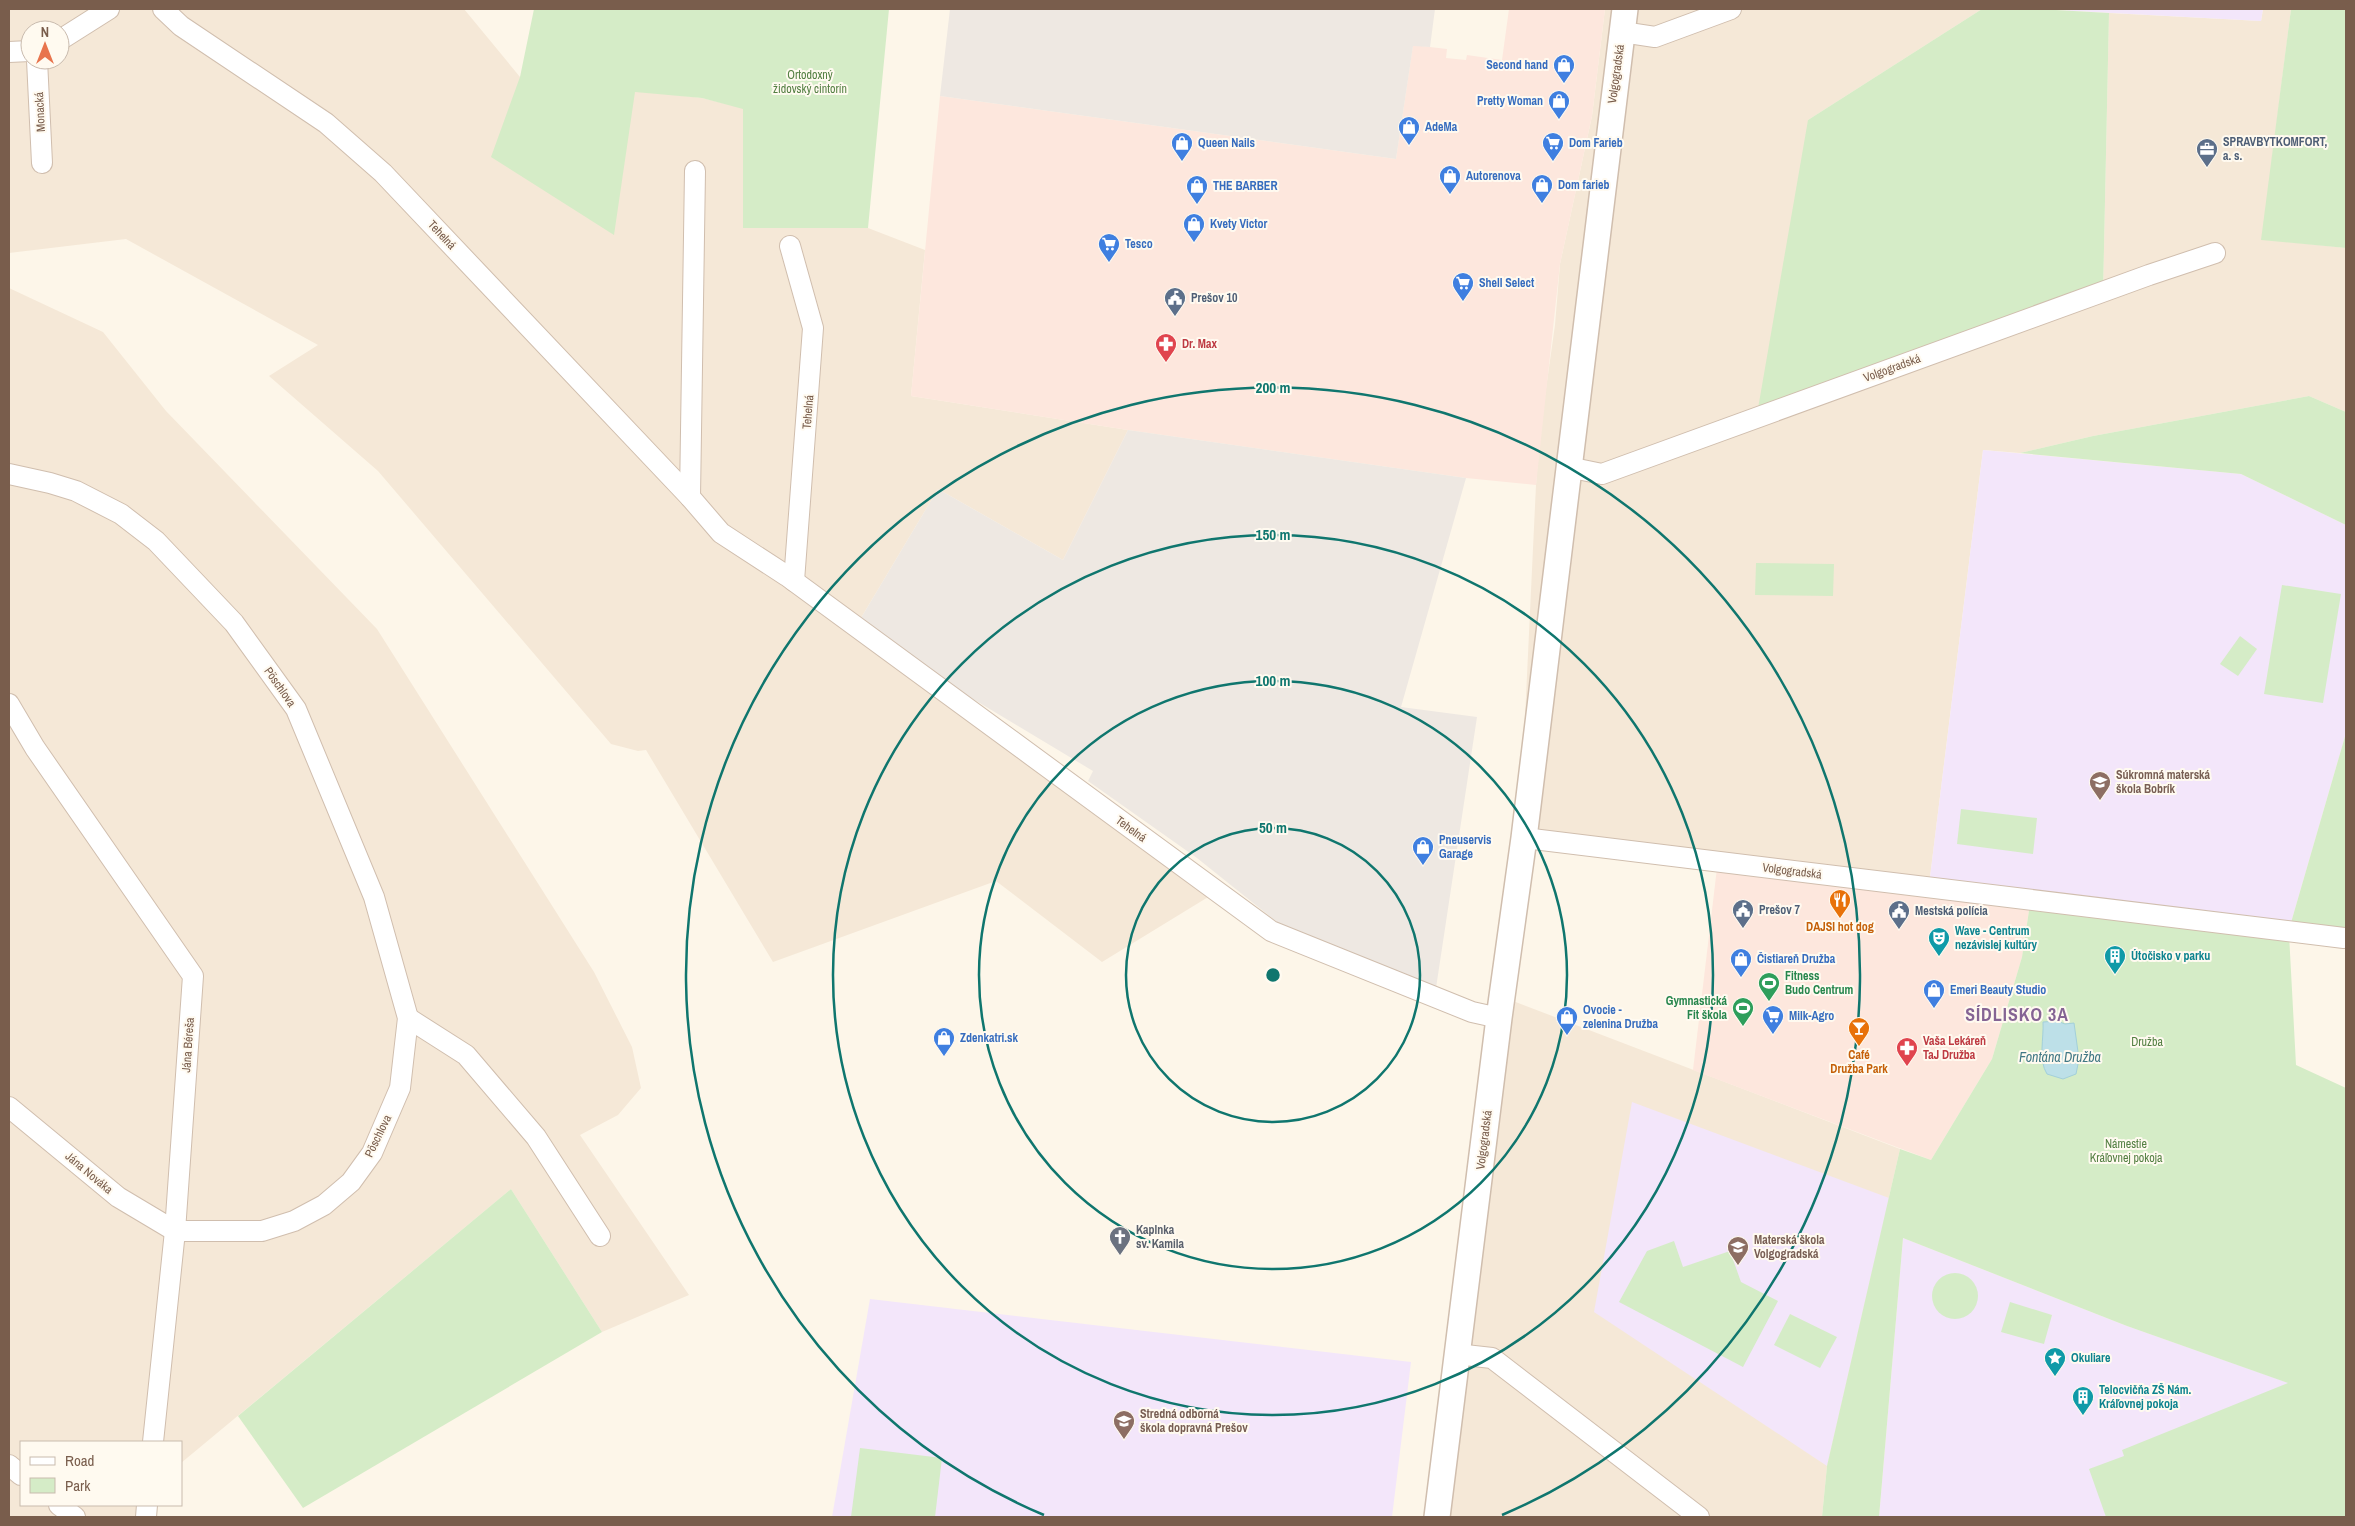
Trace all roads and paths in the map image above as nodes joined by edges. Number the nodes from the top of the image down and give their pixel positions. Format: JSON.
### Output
{"nodes":[{"id":1,"x":108,"y":9,"type":"edge"},
{"id":2,"x":163,"y":9,"type":"edge"},
{"id":3,"x":1731,"y":9,"type":"edge"},
{"id":4,"x":1623,"y":21,"type":"edge"},
{"id":5,"x":70,"y":34,"type":"edge"},
{"id":6,"x":37,"y":70,"type":"edge"},
{"id":7,"x":42,"y":163,"type":"dead end"},
{"id":8,"x":695,"y":171,"type":"dead end"},
{"id":9,"x":790,"y":246,"type":"dead end"},
{"id":10,"x":2215,"y":253,"type":"dead end"},
{"id":11,"x":1568,"y":467,"type":"junction"},
{"id":12,"x":9,"y":474,"type":"edge"},
{"id":13,"x":690,"y":497,"type":"junction"},
{"id":14,"x":794,"y":581,"type":"junction"},
{"id":15,"x":9,"y":704,"type":"edge"},
{"id":16,"x":1524,"y":838,"type":"junction"},
{"id":17,"x":2344,"y":938,"type":"dead end"},
{"id":18,"x":408,"y":1018,"type":"junction"},
{"id":19,"x":1499,"y":1018,"type":"junction"},
{"id":20,"x":9,"y":1107,"type":"edge"},
{"id":21,"x":175,"y":1231,"type":"junction"},
{"id":22,"x":600,"y":1236,"type":"dead end"},
{"id":23,"x":1456,"y":1354,"type":"junction"},
{"id":24,"x":153,"y":1441,"type":"edge"},
{"id":25,"x":9,"y":1465,"type":"edge"},
{"id":26,"x":20,"y":1474,"type":"edge"},
{"id":27,"x":60,"y":1506,"type":"edge"},
{"id":28,"x":74,"y":1517,"type":"edge"},
{"id":29,"x":1437,"y":1517,"type":"edge"},
{"id":30,"x":1699,"y":1517,"type":"edge"}],
"edges":[{"from":1,"to":5,"type":"street"},
{"from":2,"to":13,"type":"street","name":"Tehelná"},
{"from":3,"to":4,"type":"street"},
{"from":4,"to":11,"type":"street","name":"Volgogradská"},
{"from":6,"to":7,"type":"street","name":"Monacká"},
{"from":8,"to":13,"type":"street"},
{"from":9,"to":14,"type":"street","name":"Tehelná"},
{"from":10,"to":11,"type":"street","name":"Volgogradská"},
{"from":11,"to":16,"type":"street","name":"Volgogradská"},
{"from":12,"to":18,"type":"street","name":"Pöschlova"},
{"from":13,"to":14,"type":"street","name":"Tehelná"},
{"from":14,"to":19,"type":"street","name":"Tehelná"},
{"from":15,"to":21,"type":"street","name":"Jána Béreša"},
{"from":16,"to":17,"type":"street","name":"Volgogradská"},
{"from":16,"to":19,"type":"street","name":"Volgogradská"},
{"from":18,"to":21,"type":"street","name":"Pöschlova"},
{"from":18,"to":22,"type":"street"},
{"from":19,"to":23,"type":"street","name":"Volgogradská"},
{"from":20,"to":21,"type":"street","name":"Jána Nováka"},
{"from":21,"to":24,"type":"street","name":"Jána Béreša"},
{"from":23,"to":29,"type":"street","name":"Volgogradská"},
{"from":23,"to":30,"type":"street"},
{"from":25,"to":26,"type":"street"},
{"from":27,"to":28,"type":"street"}]}
